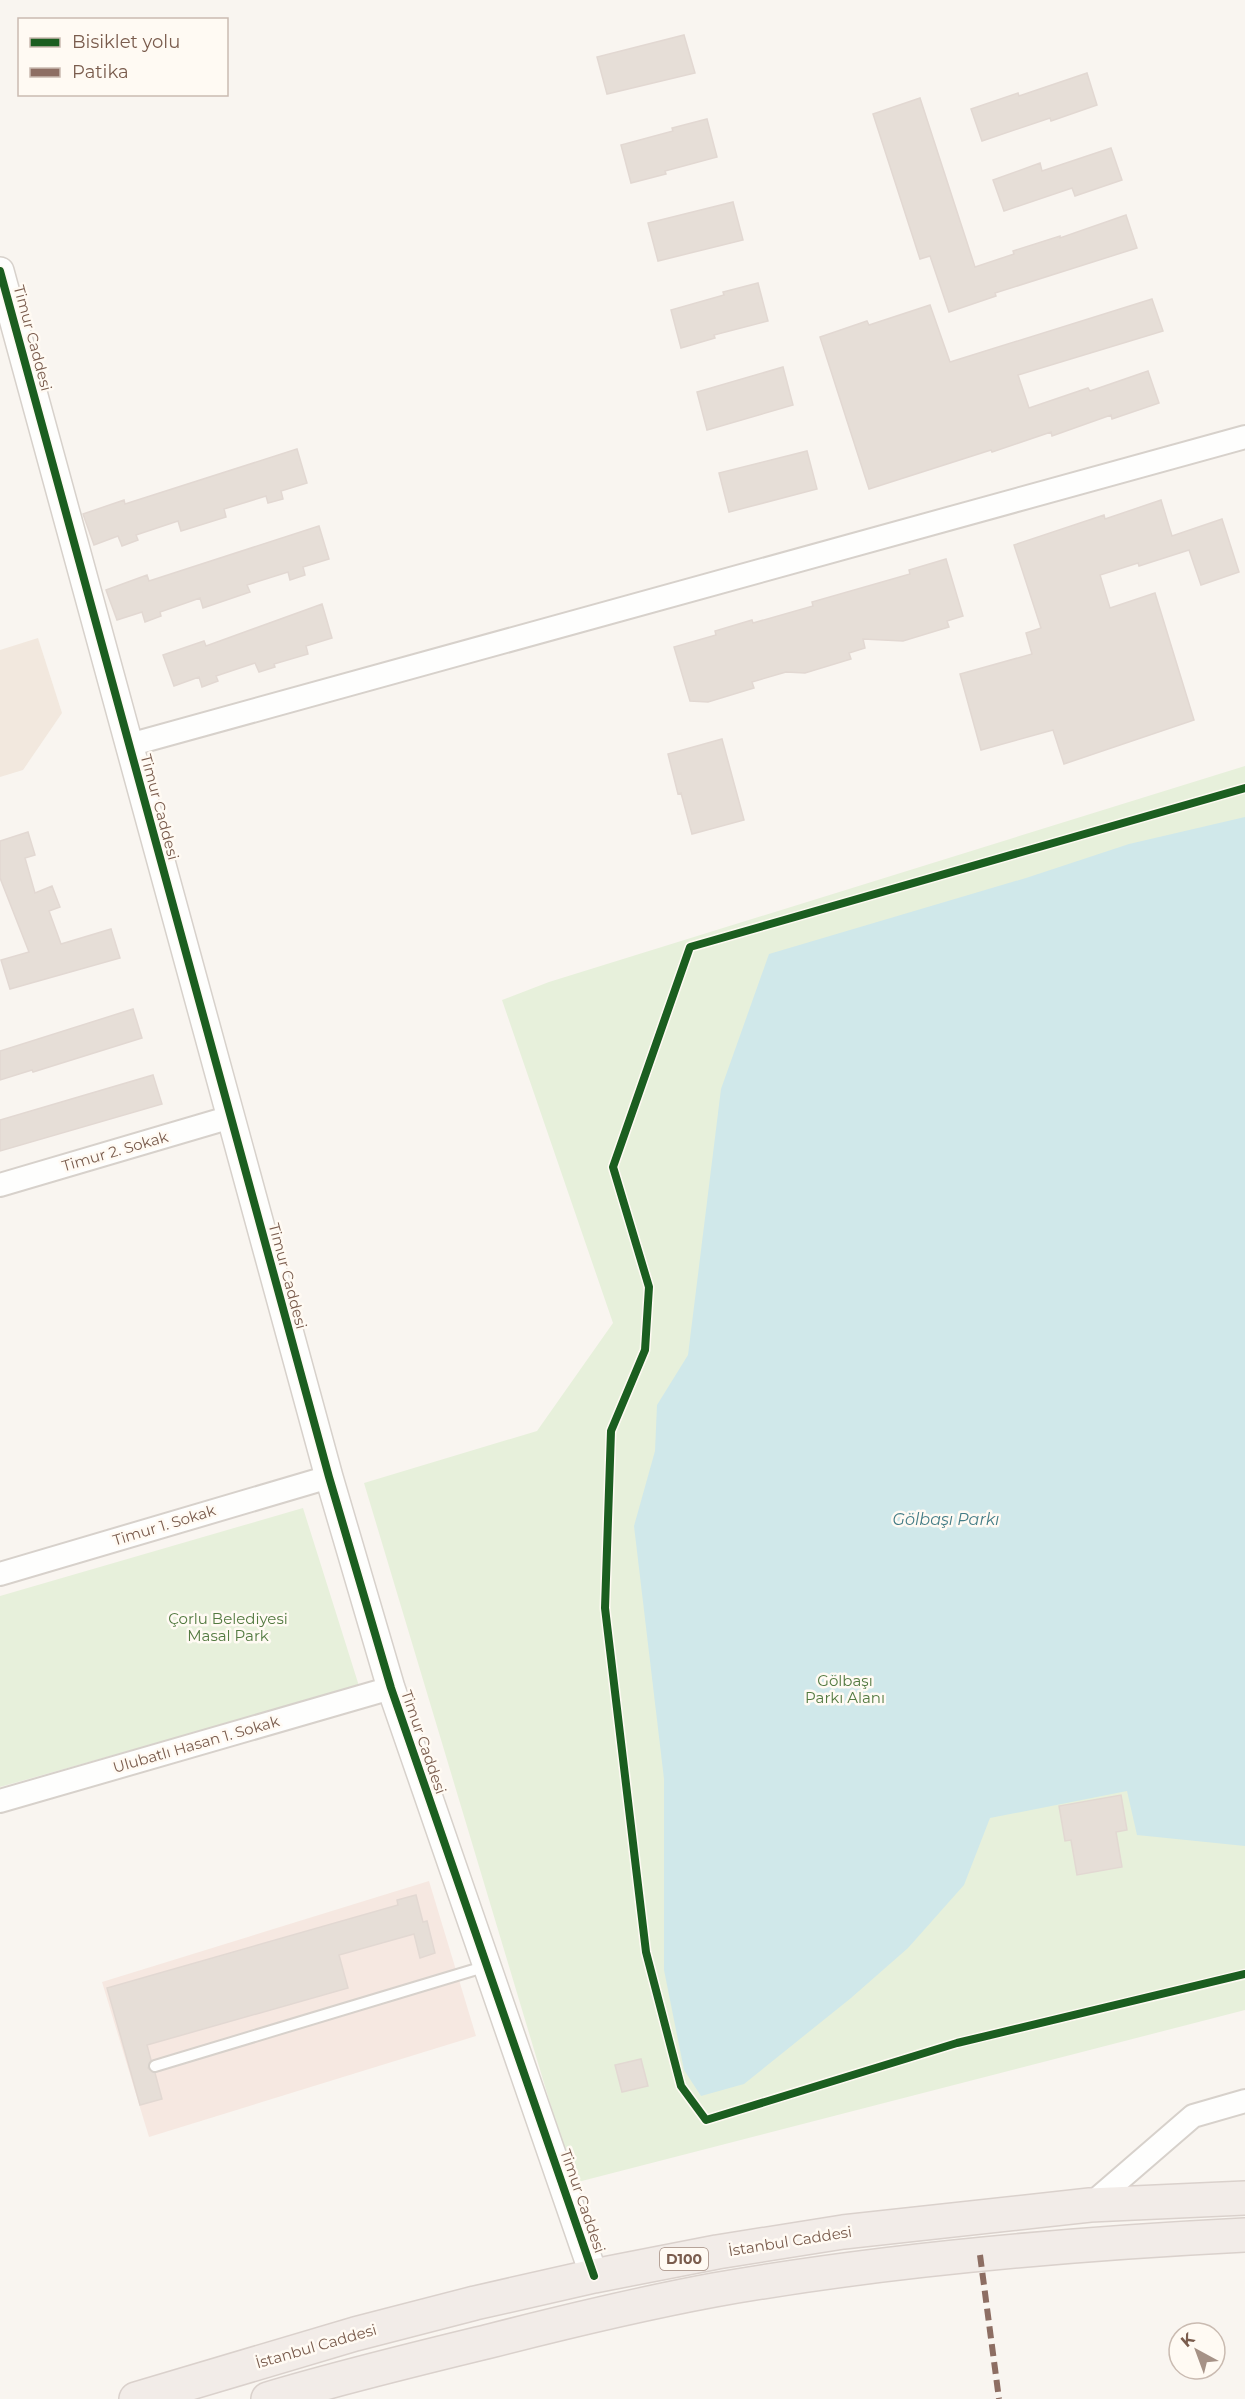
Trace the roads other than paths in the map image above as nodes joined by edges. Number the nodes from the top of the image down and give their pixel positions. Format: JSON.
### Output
{"nodes":[{"id":1,"x":0,"y":271,"type":"edge"},
{"id":2,"x":1245,"y":437,"type":"edge"},
{"id":3,"x":129,"y":745,"type":"junction"},
{"id":4,"x":231,"y":1117,"type":"junction"},
{"id":5,"x":0,"y":1185,"type":"edge"},
{"id":6,"x":329,"y":1476,"type":"junction"},
{"id":7,"x":0,"y":1574,"type":"edge"},
{"id":8,"x":391,"y":1688,"type":"junction"},
{"id":9,"x":0,"y":1801,"type":"edge"},
{"id":10,"x":487,"y":1965,"type":"junction"},
{"id":11,"x":155,"y":2066,"type":"dead end"},
{"id":12,"x":1245,"y":2101,"type":"edge"},
{"id":13,"x":1245,"y":2198,"type":"edge"},
{"id":14,"x":1090,"y":2205,"type":"junction"},
{"id":15,"x":1245,"y":2235,"type":"edge"},
{"id":16,"x":594,"y":2276,"type":"junction"},
{"id":17,"x":136,"y":2399,"type":"edge"},
{"id":18,"x":268,"y":2399,"type":"edge"}],
"edges":[{"from":1,"to":3,"type":"street","name":"Timur Caddesi"},
{"from":2,"to":3,"type":"street"},
{"from":3,"to":4,"type":"street","name":"Timur Caddesi"},
{"from":4,"to":5,"type":"street","name":"Timur 2. Sokak"},
{"from":4,"to":6,"type":"street","name":"Timur Caddesi"},
{"from":6,"to":7,"type":"street","name":"Timur 1. Sokak"},
{"from":6,"to":8,"type":"street","name":"Timur Caddesi"},
{"from":8,"to":9,"type":"street","name":"Ulubatlı Hasan 1. Sokak"},
{"from":8,"to":10,"type":"street","name":"Timur Caddesi"},
{"from":10,"to":11,"type":"lane"},
{"from":10,"to":16,"type":"street","name":"Timur Caddesi"},
{"from":12,"to":14,"type":"street"},
{"from":13,"to":14,"type":"highway","name":"İstanbul Caddesi","number":"D100"},
{"from":14,"to":16,"type":"highway","name":"İstanbul Caddesi","number":"D100"},
{"from":15,"to":18,"type":"highway","number":"D100"},
{"from":16,"to":17,"type":"highway","name":"İstanbul Caddesi","number":"D100"}]}
